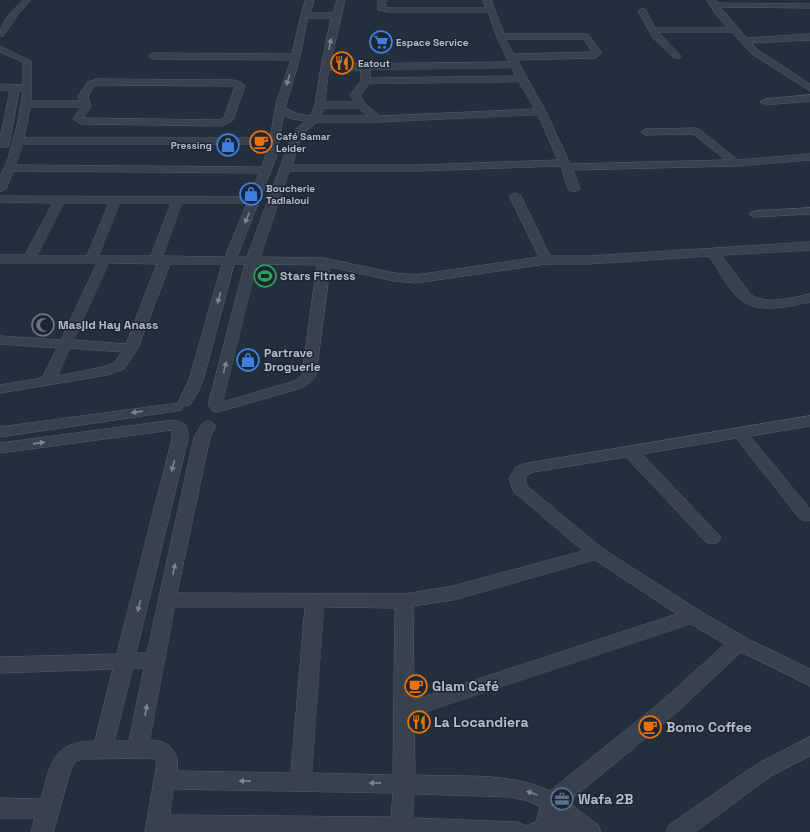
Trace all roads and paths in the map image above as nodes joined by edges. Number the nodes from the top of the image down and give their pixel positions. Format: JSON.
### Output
{"nodes":[{"id":1,"x":27,"y":0,"type":"edge"},
{"id":2,"x":310,"y":0,"type":"edge"},
{"id":3,"x":342,"y":0,"type":"edge"},
{"id":4,"x":382,"y":0,"type":"edge"},
{"id":5,"x":447,"y":0,"type":"edge"},
{"id":6,"x":486,"y":0,"type":"edge"},
{"id":7,"x":713,"y":2,"type":"edge"},
{"id":8,"x":810,"y":6,"type":"edge"},
{"id":9,"x":447,"y":10,"type":"junction"},
{"id":10,"x":490,"y":10,"type":"junction"},
{"id":11,"x":642,"y":11,"type":"dead end"},
{"id":12,"x":305,"y":15,"type":"junction"},
{"id":13,"x":336,"y":16,"type":"junction"},
{"id":14,"x":1,"y":30,"type":"edge"},
{"id":15,"x":652,"y":30,"type":"junction"},
{"id":16,"x":736,"y":30,"type":"junction"},
{"id":17,"x":501,"y":37,"type":"junction"},
{"id":18,"x":810,"y":37,"type":"edge"},
{"id":19,"x":745,"y":41,"type":"junction"},
{"id":20,"x":0,"y":49,"type":"edge"},
{"id":21,"x":152,"y":56,"type":"dead end"},
{"id":22,"x":677,"y":56,"type":"dead end"},
{"id":23,"x":296,"y":57,"type":"junction"},
{"id":24,"x":513,"y":61,"type":"junction"},
{"id":25,"x":325,"y":67,"type":"junction"},
{"id":26,"x":365,"y":67,"type":"junction"},
{"id":27,"x":522,"y":79,"type":"junction"},
{"id":28,"x":366,"y":81,"type":"junction"},
{"id":29,"x":0,"y":87,"type":"edge"},
{"id":30,"x":15,"y":88,"type":"junction"},
{"id":31,"x":27,"y":88,"type":"junction"},
{"id":32,"x":810,"y":88,"type":"edge"},
{"id":33,"x":810,"y":98,"type":"edge"},
{"id":34,"x":0,"y":100,"type":"edge"},
{"id":35,"x":12,"y":100,"type":"junction"},
{"id":36,"x":26,"y":102,"type":"junction"},
{"id":37,"x":84,"y":102,"type":"junction"},
{"id":38,"x":765,"y":102,"type":"dead end"},
{"id":39,"x":320,"y":105,"type":"junction"},
{"id":40,"x":361,"y":105,"type":"junction"},
{"id":41,"x":280,"y":109,"type":"junction"},
{"id":42,"x":541,"y":112,"type":"junction"},
{"id":43,"x":5,"y":113,"type":"edge"},
{"id":44,"x":316,"y":119,"type":"junction"},
{"id":45,"x":378,"y":119,"type":"junction"},
{"id":46,"x":4,"y":127,"type":"edge"},
{"id":47,"x":646,"y":132,"type":"dead end"},
{"id":48,"x":275,"y":141,"type":"junction"},
{"id":49,"x":18,"y":143,"type":"junction"},
{"id":50,"x":2,"y":145,"type":"edge"},
{"id":51,"x":810,"y":157,"type":"edge"},
{"id":52,"x":736,"y":163,"type":"junction"},
{"id":53,"x":566,"y":165,"type":"junction"},
{"id":54,"x":9,"y":168,"type":"junction"},
{"id":55,"x":284,"y":168,"type":"junction"},
{"id":56,"x":266,"y":170,"type":"junction"},
{"id":57,"x":574,"y":189,"type":"dead end"},
{"id":58,"x":0,"y":191,"type":"edge"},
{"id":59,"x":515,"y":196,"type":"dead end"},
{"id":60,"x":60,"y":199,"type":"junction"},
{"id":61,"x":116,"y":199,"type":"junction"},
{"id":62,"x":178,"y":200,"type":"junction"},
{"id":63,"x":254,"y":200,"type":"junction"},
{"id":64,"x":810,"y":211,"type":"edge"},
{"id":65,"x":755,"y":214,"type":"dead end"},
{"id":66,"x":810,"y":246,"type":"edge"},
{"id":67,"x":713,"y":253,"type":"junction"},
{"id":68,"x":0,"y":259,"type":"edge"},
{"id":69,"x":29,"y":259,"type":"junction"},
{"id":70,"x":98,"y":259,"type":"junction"},
{"id":71,"x":160,"y":260,"type":"junction"},
{"id":72,"x":546,"y":260,"type":"junction"},
{"id":73,"x":230,"y":261,"type":"junction"},
{"id":74,"x":252,"y":261,"type":"junction"},
{"id":75,"x":324,"y":262,"type":"junction"},
{"id":76,"x":810,"y":298,"type":"edge"},
{"id":77,"x":0,"y":340,"type":"edge"},
{"id":78,"x":64,"y":345,"type":"junction"},
{"id":79,"x":131,"y":348,"type":"junction"},
{"id":80,"x":48,"y":382,"type":"junction"},
{"id":81,"x":0,"y":389,"type":"edge"},
{"id":82,"x":181,"y":404,"type":"junction"},
{"id":83,"x":217,"y":406,"type":"junction"},
{"id":84,"x":810,"y":422,"type":"edge"},
{"id":85,"x":177,"y":426,"type":"junction"},
{"id":86,"x":208,"y":426,"type":"junction"},
{"id":87,"x":0,"y":432,"type":"edge"},
{"id":88,"x":740,"y":433,"type":"junction"},
{"id":89,"x":0,"y":448,"type":"edge"},
{"id":90,"x":630,"y":451,"type":"junction"},
{"id":91,"x":806,"y":515,"type":"dead end"},
{"id":92,"x":712,"y":538,"type":"dead end"},
{"id":93,"x":597,"y":553,"type":"junction"},
{"id":94,"x":167,"y":600,"type":"junction"},
{"id":95,"x":315,"y":601,"type":"junction"},
{"id":96,"x":404,"y":601,"type":"junction"},
{"id":97,"x":693,"y":616,"type":"junction"},
{"id":98,"x":739,"y":643,"type":"junction"},
{"id":99,"x":156,"y":660,"type":"junction"},
{"id":100,"x":125,"y":662,"type":"junction"},
{"id":101,"x":0,"y":665,"type":"edge"},
{"id":102,"x":810,"y":678,"type":"edge"},
{"id":103,"x":404,"y":711,"type":"junction"},
{"id":104,"x":810,"y":746,"type":"edge"},
{"id":105,"x":138,"y":748,"type":"junction"},
{"id":106,"x":103,"y":749,"type":"junction"},
{"id":107,"x":166,"y":780,"type":"junction"},
{"id":108,"x":300,"y":782,"type":"junction"},
{"id":109,"x":404,"y":784,"type":"junction"},
{"id":110,"x":552,"y":802,"type":"junction"},
{"id":111,"x":0,"y":808,"type":"edge"},
{"id":112,"x":48,"y":809,"type":"junction"},
{"id":113,"x":156,"y":828,"type":"edge"},
{"id":114,"x":401,"y":830,"type":"edge"},
{"id":115,"x":588,"y":831,"type":"edge"},
{"id":116,"x":42,"y":832,"type":"edge"},
{"id":117,"x":518,"y":832,"type":"edge"},
{"id":118,"x":536,"y":832,"type":"edge"},
{"id":119,"x":544,"y":832,"type":"edge"},
{"id":120,"x":676,"y":832,"type":"edge"}],
"edges":[{"from":1,"to":14,"type":"street"},
{"from":2,"to":12,"type":"street"},
{"from":3,"to":13,"type":"street"},
{"from":4,"to":9,"type":"street"},
{"from":5,"to":9,"type":"street"},
{"from":6,"to":10,"type":"street"},
{"from":7,"to":8,"type":"street"},
{"from":7,"to":16,"type":"street"},
{"from":9,"to":10,"type":"street"},
{"from":10,"to":17,"type":"street"},
{"from":11,"to":15,"type":"street"},
{"from":12,"to":13,"type":"street"},
{"from":12,"to":23,"type":"street"},
{"from":25,"to":13,"type":"street","one_way":true},
{"from":15,"to":16,"type":"street"},
{"from":15,"to":22,"type":"street"},
{"from":16,"to":19,"type":"street"},
{"from":17,"to":24,"type":"street"},
{"from":17,"to":24,"type":"street"},
{"from":18,"to":19,"type":"street"},
{"from":19,"to":32,"type":"street"},
{"from":20,"to":31,"type":"street"},
{"from":21,"to":23,"type":"street"},
{"from":23,"to":41,"type":"street","one_way":true},
{"from":24,"to":26,"type":"street"},
{"from":24,"to":27,"type":"street"},
{"from":25,"to":26,"type":"street"},
{"from":25,"to":39,"type":"street"},
{"from":26,"to":28,"type":"street"},
{"from":27,"to":28,"type":"street"},
{"from":27,"to":42,"type":"street"},
{"from":28,"to":40,"type":"street"},
{"from":29,"to":30,"type":"street"},
{"from":30,"to":31,"type":"street"},
{"from":30,"to":35,"type":"street"},
{"from":31,"to":36,"type":"street"},
{"from":33,"to":38,"type":"street"},
{"from":34,"to":35,"type":"street"},
{"from":35,"to":43,"type":"street"},
{"from":36,"to":37,"type":"street"},
{"from":36,"to":49,"type":"street"},
{"from":37,"to":37,"type":"street"},
{"from":39,"to":40,"type":"street"},
{"from":39,"to":44,"type":"street"},
{"from":40,"to":45,"type":"street"},
{"from":41,"to":44,"type":"street"},
{"from":41,"to":48,"type":"street"},
{"from":42,"to":45,"type":"street"},
{"from":42,"to":53,"type":"street"},
{"from":43,"to":46,"type":"street"},
{"from":44,"to":45,"type":"street"},
{"from":44,"to":55,"type":"street"},
{"from":46,"to":50,"type":"street"},
{"from":47,"to":52,"type":"street"},
{"from":48,"to":49,"type":"street"},
{"from":48,"to":56,"type":"street"},
{"from":49,"to":50,"type":"street"},
{"from":49,"to":54,"type":"street"},
{"from":51,"to":52,"type":"street"},
{"from":52,"to":53,"type":"street"},
{"from":53,"to":55,"type":"street"},
{"from":53,"to":57,"type":"street"},
{"from":54,"to":56,"type":"street"},
{"from":54,"to":58,"type":"street"},
{"from":55,"to":74,"type":"street"},
{"from":56,"to":63,"type":"street"},
{"from":58,"to":60,"type":"street"},
{"from":59,"to":72,"type":"street"},
{"from":60,"to":61,"type":"street"},
{"from":60,"to":69,"type":"street"},
{"from":61,"to":62,"type":"street"},
{"from":61,"to":70,"type":"street"},
{"from":62,"to":63,"type":"street"},
{"from":62,"to":71,"type":"street"},
{"from":63,"to":73,"type":"street","one_way":true},
{"from":64,"to":65,"type":"street"},
{"from":66,"to":67,"type":"street"},
{"from":67,"to":72,"type":"street"},
{"from":67,"to":76,"type":"street"},
{"from":68,"to":69,"type":"street"},
{"from":69,"to":70,"type":"street"},
{"from":70,"to":71,"type":"street"},
{"from":70,"to":78,"type":"street"},
{"from":71,"to":73,"type":"street"},
{"from":71,"to":79,"type":"street"},
{"from":72,"to":75,"type":"street"},
{"from":73,"to":74,"type":"street"},
{"from":73,"to":82,"type":"street","one_way":true},
{"from":74,"to":75,"type":"street"},
{"from":83,"to":74,"type":"street","one_way":true},
{"from":75,"to":83,"type":"street"},
{"from":77,"to":78,"type":"street"},
{"from":78,"to":79,"type":"street"},
{"from":78,"to":80,"type":"street"},
{"from":79,"to":80,"type":"street"},
{"from":80,"to":81,"type":"street"},
{"from":82,"to":83,"type":"street"},
{"from":82,"to":85,"type":"street"},
{"from":82,"to":87,"type":"street","one_way":true},
{"from":83,"to":86,"type":"street"},
{"from":84,"to":88,"type":"street"},
{"from":85,"to":86,"type":"street"},
{"from":89,"to":85,"type":"street","one_way":true},
{"from":85,"to":100,"type":"street","one_way":true},
{"from":94,"to":86,"type":"street","one_way":true},
{"from":88,"to":90,"type":"street"},
{"from":88,"to":91,"type":"street"},
{"from":90,"to":92,"type":"street"},
{"from":90,"to":93,"type":"street"},
{"from":93,"to":96,"type":"street"},
{"from":93,"to":97,"type":"street"},
{"from":94,"to":95,"type":"street"},
{"from":94,"to":99,"type":"street"},
{"from":95,"to":96,"type":"street"},
{"from":95,"to":108,"type":"street"},
{"from":96,"to":103,"type":"street"},
{"from":97,"to":98,"type":"street"},
{"from":97,"to":103,"type":"street"},
{"from":98,"to":102,"type":"street"},
{"from":98,"to":110,"type":"street"},
{"from":99,"to":100,"type":"street"},
{"from":105,"to":99,"type":"street","one_way":true},
{"from":100,"to":101,"type":"street"},
{"from":100,"to":106,"type":"street"},
{"from":103,"to":109,"type":"street"},
{"from":104,"to":120,"type":"street"},
{"from":105,"to":106,"type":"street"},
{"from":105,"to":107,"type":"street"},
{"from":106,"to":112,"type":"street"},
{"from":108,"to":107,"type":"street","one_way":true},
{"from":107,"to":113,"type":"street"},
{"from":109,"to":108,"type":"street","one_way":true},
{"from":110,"to":109,"type":"street","one_way":true},
{"from":109,"to":114,"type":"street"},
{"from":110,"to":115,"type":"street"},
{"from":110,"to":119,"type":"street"},
{"from":111,"to":112,"type":"street"},
{"from":112,"to":116,"type":"street"},
{"from":113,"to":114,"type":"street"},
{"from":114,"to":117,"type":"street"},
{"from":115,"to":119,"type":"street"},
{"from":118,"to":119,"type":"street"}]}
